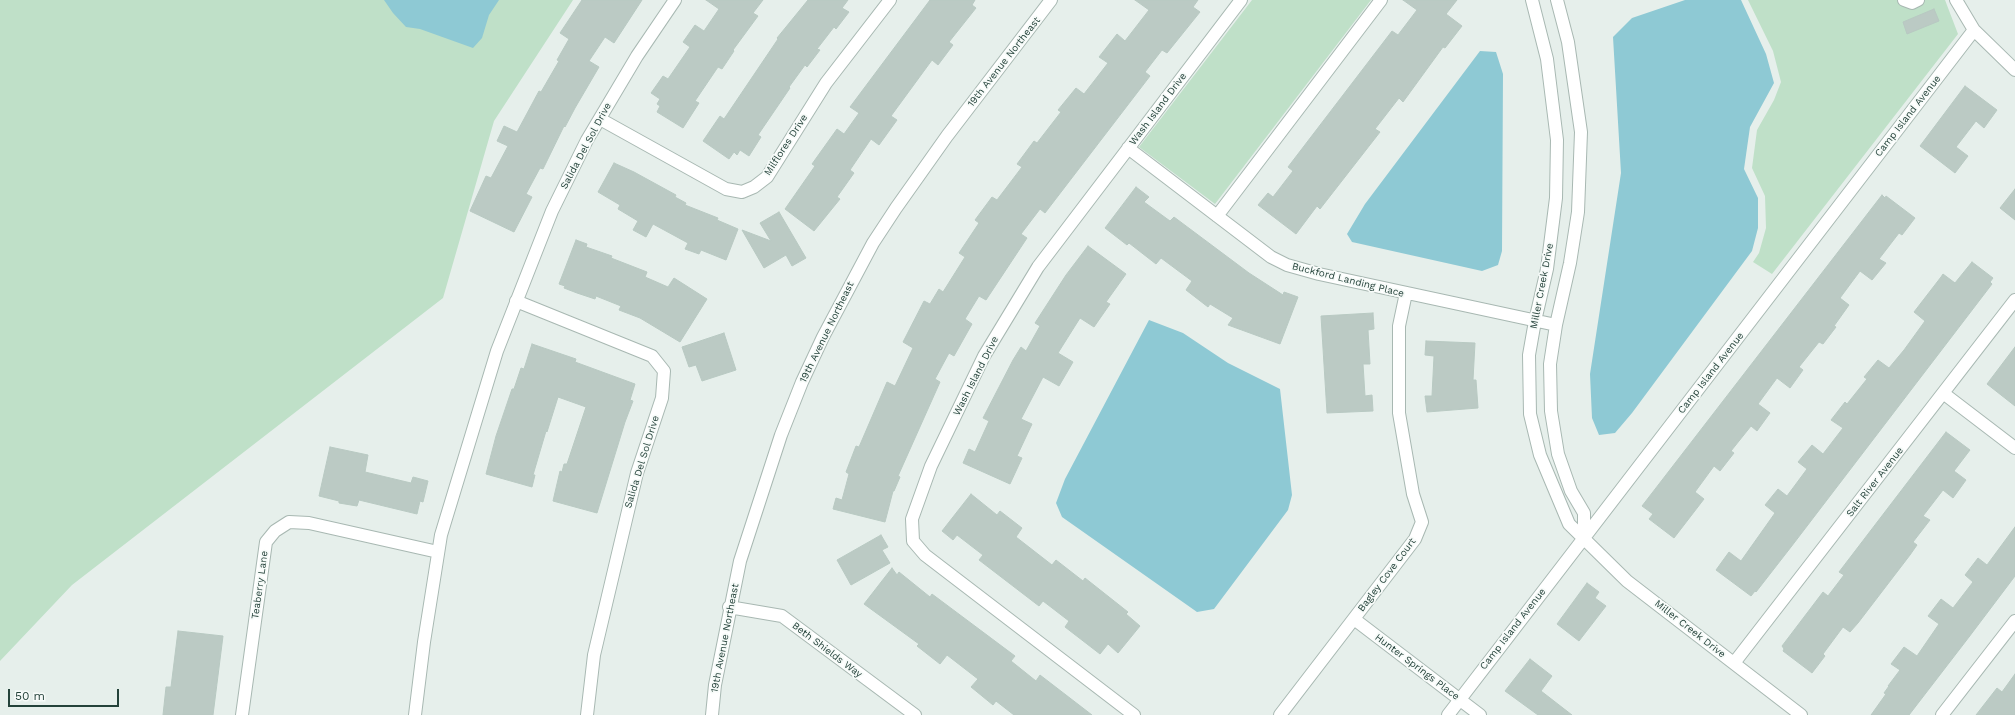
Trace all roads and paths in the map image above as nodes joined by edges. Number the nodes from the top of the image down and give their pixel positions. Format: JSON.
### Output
{"nodes":[{"id":1,"x":674,"y":0,"type":"edge"},
{"id":2,"x":890,"y":0,"type":"edge"},
{"id":3,"x":1051,"y":0,"type":"edge"},
{"id":4,"x":1241,"y":0,"type":"edge"},
{"id":5,"x":1381,"y":0,"type":"edge"},
{"id":6,"x":1532,"y":0,"type":"edge"},
{"id":7,"x":1557,"y":0,"type":"edge"},
{"id":8,"x":1904,"y":0,"type":"edge"},
{"id":9,"x":1918,"y":0,"type":"edge"},
{"id":10,"x":1956,"y":0,"type":"edge"},
{"id":11,"x":1974,"y":30,"type":"junction"},
{"id":12,"x":2015,"y":70,"type":"edge"},
{"id":13,"x":600,"y":119,"type":"junction"},
{"id":14,"x":1128,"y":148,"type":"junction"},
{"id":15,"x":1217,"y":216,"type":"junction"},
{"id":16,"x":1406,"y":294,"type":"junction"},
{"id":17,"x":2015,"y":300,"type":"edge"},
{"id":18,"x":516,"y":301,"type":"junction"},
{"id":19,"x":1535,"y":321,"type":"junction"},
{"id":20,"x":1556,"y":325,"type":"junction"},
{"id":21,"x":1943,"y":393,"type":"junction"},
{"id":22,"x":2015,"y":448,"type":"edge"},
{"id":23,"x":1584,"y":538,"type":"junction"},
{"id":24,"x":438,"y":552,"type":"junction"},
{"id":25,"x":729,"y":607,"type":"junction"},
{"id":26,"x":1354,"y":618,"type":"junction"},
{"id":27,"x":2015,"y":621,"type":"edge"},
{"id":28,"x":1734,"y":663,"type":"junction"},
{"id":29,"x":1459,"y":699,"type":"junction"},
{"id":30,"x":242,"y":715,"type":"edge"},
{"id":31,"x":415,"y":715,"type":"edge"},
{"id":32,"x":587,"y":715,"type":"edge"},
{"id":33,"x":712,"y":715,"type":"edge"},
{"id":34,"x":915,"y":715,"type":"edge"},
{"id":35,"x":1134,"y":715,"type":"edge"},
{"id":36,"x":1280,"y":715,"type":"edge"},
{"id":37,"x":1448,"y":715,"type":"edge"},
{"id":38,"x":1480,"y":715,"type":"edge"},
{"id":39,"x":1801,"y":715,"type":"edge"},
{"id":40,"x":1942,"y":715,"type":"edge"}],
"edges":[{"from":1,"to":13,"type":"street","name":"Salida Del Sol Drive"},
{"from":2,"to":13,"type":"street","name":"Milflores Drive"},
{"from":3,"to":25,"type":"street","name":"19th Avenue Northeast"},
{"from":4,"to":14,"type":"street","name":"Wash Island Drive"},
{"from":5,"to":15,"type":"street"},
{"from":6,"to":19,"type":"street","name":"Miller Creek Drive"},
{"from":7,"to":20,"type":"street"},
{"from":8,"to":9,"type":"street"},
{"from":10,"to":11,"type":"street"},
{"from":11,"to":12,"type":"street"},
{"from":11,"to":23,"type":"street","name":"Camp Island Avenue"},
{"from":13,"to":18,"type":"street","name":"Salida Del Sol Drive"},
{"from":14,"to":15,"type":"street","name":"Buckford Landing Place"},
{"from":14,"to":35,"type":"street","name":"Wash Island Drive"},
{"from":15,"to":16,"type":"street","name":"Buckford Landing Place"},
{"from":16,"to":19,"type":"street","name":"Buckford Landing Place"},
{"from":16,"to":26,"type":"street","name":"Bagley Cove Court"},
{"from":17,"to":21,"type":"street","name":"Salt River Avenue"},
{"from":18,"to":24,"type":"street","name":"Salida Del Sol Drive"},
{"from":18,"to":32,"type":"street","name":"Salida Del Sol Drive"},
{"from":19,"to":20,"type":"street","name":"Buckford Landing Place"},
{"from":19,"to":23,"type":"street","name":"Miller Creek Drive"},
{"from":20,"to":23,"type":"street"},
{"from":21,"to":22,"type":"street"},
{"from":21,"to":28,"type":"street","name":"Salt River Avenue"},
{"from":23,"to":28,"type":"street","name":"Miller Creek Drive"},
{"from":23,"to":29,"type":"street","name":"Camp Island Avenue"},
{"from":24,"to":30,"type":"street","name":"Teaberry Lane"},
{"from":24,"to":31,"type":"street","name":"Salida Del Sol Drive"},
{"from":25,"to":33,"type":"street","name":"19th Avenue Northeast"},
{"from":25,"to":34,"type":"street","name":"Beth Shields Way"},
{"from":26,"to":29,"type":"street","name":"Hunter Springs Place"},
{"from":26,"to":36,"type":"street","name":"Bagley Cove Court"},
{"from":27,"to":40,"type":"street"},
{"from":28,"to":39,"type":"street","name":"Miller Creek Drive"},
{"from":29,"to":37,"type":"street","name":"Camp Island Avenue"},
{"from":29,"to":38,"type":"street","name":"Hunter Springs Place"}]}
